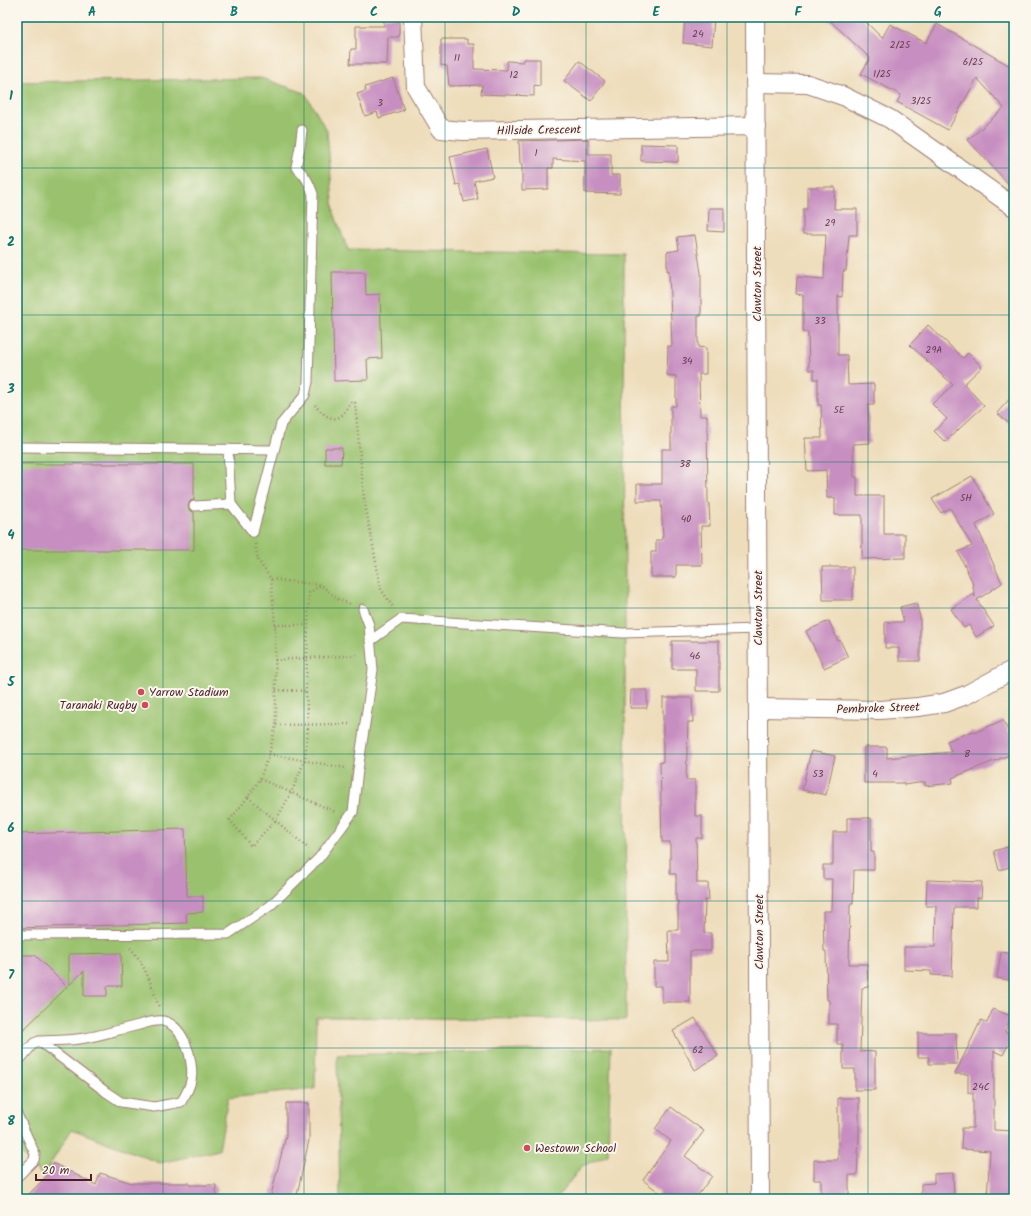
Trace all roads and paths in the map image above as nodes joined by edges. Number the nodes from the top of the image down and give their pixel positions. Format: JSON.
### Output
{"nodes":[{"id":1,"x":413,"y":17,"type":"edge"},
{"id":2,"x":755,"y":17,"type":"edge"},
{"id":3,"x":755,"y":83,"type":"junction"},
{"id":4,"x":756,"y":126,"type":"junction"},
{"id":5,"x":302,"y":130,"type":"dead end"},
{"id":6,"x":1014,"y":206,"type":"edge"},
{"id":7,"x":313,"y":400,"type":"dead end"},
{"id":8,"x":17,"y":447,"type":"edge"},
{"id":9,"x":228,"y":449,"type":"junction"},
{"id":10,"x":274,"y":450,"type":"junction"},
{"id":11,"x":231,"y":504,"type":"junction"},
{"id":12,"x":194,"y":506,"type":"dead end"},
{"id":13,"x":252,"y":532,"type":"junction"},
{"id":14,"x":271,"y":579,"type":"junction"},
{"id":15,"x":321,"y":585,"type":"junction"},
{"id":16,"x":363,"y":609,"type":"joint"},
{"id":17,"x":402,"y":619,"type":"junction"},
{"id":18,"x":275,"y":625,"type":"junction"},
{"id":19,"x":307,"y":625,"type":"junction"},
{"id":20,"x":758,"y":630,"type":"junction"},
{"id":21,"x":370,"y":641,"type":"junction"},
{"id":22,"x":371,"y":654,"type":"junction"},
{"id":23,"x":308,"y":658,"type":"junction"},
{"id":24,"x":275,"y":660,"type":"junction"},
{"id":25,"x":1014,"y":669,"type":"edge"},
{"id":26,"x":276,"y":690,"type":"junction"},
{"id":27,"x":306,"y":691,"type":"junction"},
{"id":28,"x":759,"y":708,"type":"junction"},
{"id":29,"x":308,"y":724,"type":"junction"},
{"id":30,"x":364,"y":724,"type":"junction"},
{"id":31,"x":276,"y":725,"type":"junction"},
{"id":32,"x":269,"y":754,"type":"junction"},
{"id":33,"x":305,"y":760,"type":"junction"},
{"id":34,"x":358,"y":770,"type":"junction"},
{"id":35,"x":260,"y":779,"type":"junction"},
{"id":36,"x":291,"y":793,"type":"junction"},
{"id":37,"x":248,"y":797,"type":"junction"},
{"id":38,"x":349,"y":818,"type":"junction"},
{"id":39,"x":276,"y":820,"type":"junction"},
{"id":40,"x":319,"y":858,"type":"junction"},
{"id":41,"x":116,"y":934,"type":"junction"},
{"id":42,"x":17,"y":935,"type":"edge"},
{"id":43,"x":163,"y":1021,"type":"junction"},
{"id":44,"x":39,"y":1041,"type":"junction"},
{"id":45,"x":17,"y":1063,"type":"edge"},
{"id":46,"x":17,"y":1114,"type":"edge"},
{"id":47,"x":17,"y":1177,"type":"edge"},
{"id":48,"x":760,"y":1199,"type":"edge"}],
"edges":[{"from":1,"to":4,"type":"street","name":"Hillside Crescent"},
{"from":2,"to":3,"type":"street","name":"Clawton Street"},
{"from":3,"to":4,"type":"street","name":"Clawton Street"},
{"from":3,"to":6,"type":"street"},
{"from":4,"to":20,"type":"street","name":"Clawton Street"},
{"from":5,"to":10,"type":"lane"},
{"from":7,"to":17,"type":"path"},
{"from":8,"to":9,"type":"lane"},
{"from":9,"to":10,"type":"lane"},
{"from":9,"to":11,"type":"lane"},
{"from":10,"to":13,"type":"lane"},
{"from":11,"to":12,"type":"lane"},
{"from":11,"to":13,"type":"lane"},
{"from":13,"to":14,"type":"path"},
{"from":14,"to":15,"type":"path"},
{"from":14,"to":18,"type":"path"},
{"from":15,"to":16,"type":"path"},
{"from":15,"to":19,"type":"path"},
{"from":16,"to":21,"type":"lane"},
{"from":17,"to":20,"type":"lane"},
{"from":17,"to":21,"type":"lane"},
{"from":18,"to":19,"type":"path"},
{"from":18,"to":24,"type":"path"},
{"from":19,"to":23,"type":"path"},
{"from":20,"to":28,"type":"street","name":"Clawton Street"},
{"from":21,"to":22,"type":"lane"},
{"from":22,"to":23,"type":"path"},
{"from":22,"to":30,"type":"lane"},
{"from":23,"to":24,"type":"path"},
{"from":23,"to":27,"type":"path"},
{"from":24,"to":26,"type":"path"},
{"from":25,"to":28,"type":"street","name":"Pembroke Street"},
{"from":26,"to":27,"type":"path"},
{"from":26,"to":31,"type":"path"},
{"from":27,"to":29,"type":"path"},
{"from":28,"to":48,"type":"street","name":"Clawton Street"},
{"from":29,"to":30,"type":"path"},
{"from":29,"to":31,"type":"path"},
{"from":29,"to":33,"type":"path"},
{"from":30,"to":34,"type":"lane"},
{"from":31,"to":32,"type":"path"},
{"from":32,"to":33,"type":"path"},
{"from":32,"to":35,"type":"path"},
{"from":33,"to":34,"type":"path"},
{"from":33,"to":36,"type":"path"},
{"from":34,"to":38,"type":"lane"},
{"from":35,"to":36,"type":"path"},
{"from":35,"to":37,"type":"path"},
{"from":36,"to":38,"type":"path"},
{"from":36,"to":39,"type":"path"},
{"from":37,"to":39,"type":"path"},
{"from":37,"to":39,"type":"path"},
{"from":38,"to":40,"type":"lane"},
{"from":39,"to":40,"type":"path"},
{"from":40,"to":41,"type":"lane"},
{"from":41,"to":42,"type":"lane"},
{"from":41,"to":43,"type":"path"},
{"from":43,"to":44,"type":"lane"},
{"from":43,"to":44,"type":"lane"},
{"from":44,"to":45,"type":"lane"},
{"from":46,"to":47,"type":"lane"}]}
